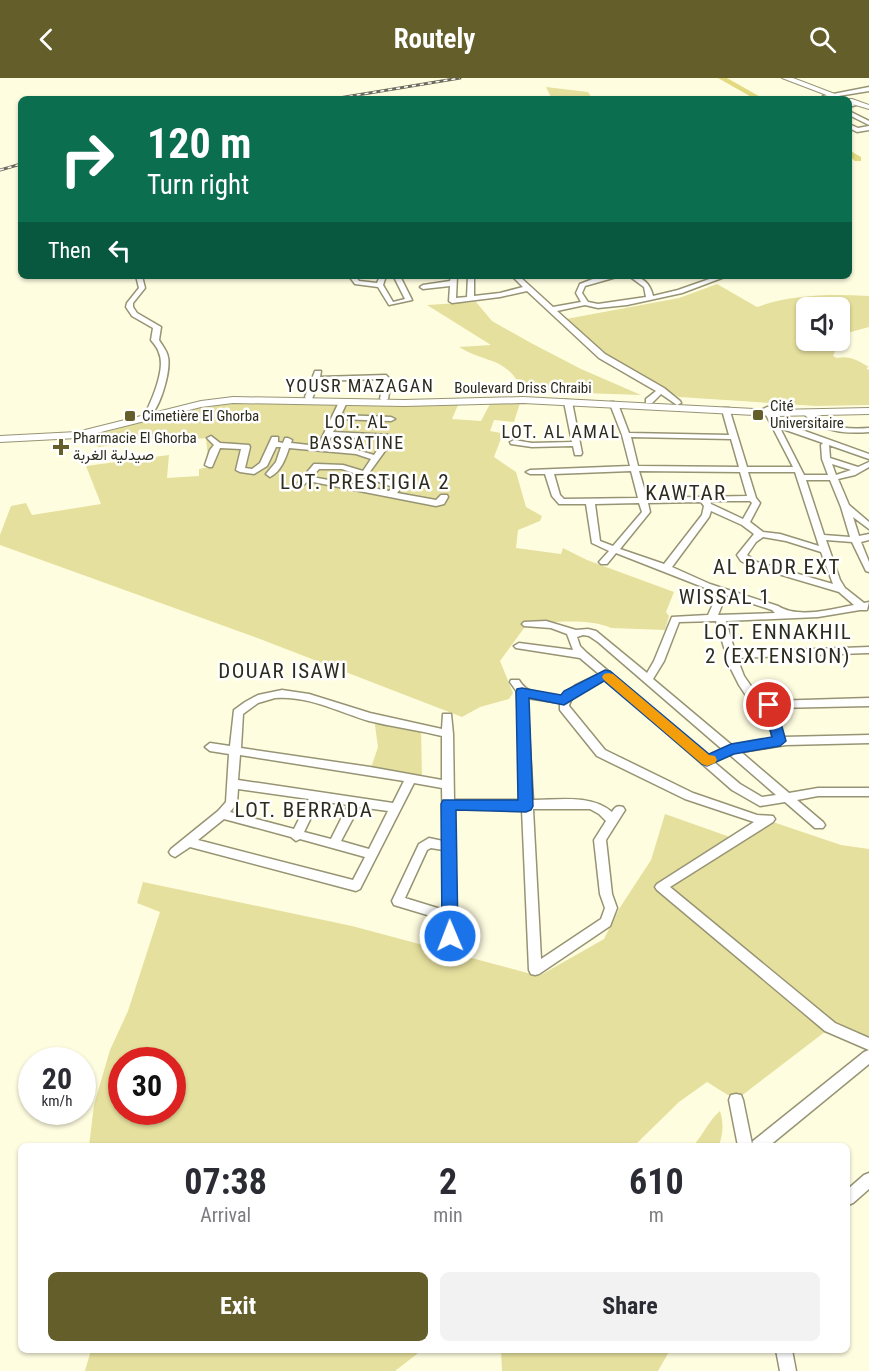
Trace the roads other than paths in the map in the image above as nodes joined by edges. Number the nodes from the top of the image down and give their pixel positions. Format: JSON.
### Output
{"nodes":[{"id":1,"x":778,"y":78,"type":"edge"},
{"id":2,"x":786,"y":78,"type":"edge"},
{"id":3,"x":868,"y":90,"type":"edge"},
{"id":4,"x":831,"y":96,"type":"edge"},
{"id":5,"x":869,"y":96,"type":"edge"},
{"id":6,"x":852,"y":104,"type":"edge"},
{"id":7,"x":852,"y":105,"type":"edge"},
{"id":8,"x":852,"y":107,"type":"edge"},
{"id":9,"x":869,"y":109,"type":"edge"},
{"id":10,"x":869,"y":123,"type":"edge"},
{"id":11,"x":852,"y":127,"type":"edge"},
{"id":12,"x":869,"y":128,"type":"edge"},
{"id":13,"x":140,"y":279,"type":"edge"},
{"id":14,"x":354,"y":279,"type":"edge"},
{"id":15,"x":398,"y":279,"type":"edge"},
{"id":16,"x":454,"y":279,"type":"edge"},
{"id":17,"x":471,"y":279,"type":"edge"},
{"id":18,"x":518,"y":279,"type":"edge"},
{"id":19,"x":598,"y":279,"type":"edge"},
{"id":20,"x":636,"y":279,"type":"edge"},
{"id":21,"x":705,"y":279,"type":"edge"},
{"id":22,"x":382,"y":280,"type":"edge"},
{"id":23,"x":423,"y":287,"type":"dead end"},
{"id":24,"x":528,"y":288,"type":"junction"},
{"id":25,"x":650,"y":298,"type":"junction"},
{"id":26,"x":470,"y":300,"type":"junction"},
{"id":27,"x":585,"y":303,"type":"junction"},
{"id":28,"x":551,"y":310,"type":"junction"},
{"id":29,"x":661,"y":390,"type":"junction"},
{"id":30,"x":309,"y":397,"type":"junction"},
{"id":31,"x":384,"y":399,"type":"junction"},
{"id":32,"x":452,"y":400,"type":"junction"},
{"id":33,"x":434,"y":401,"type":"junction"},
{"id":34,"x":649,"y":401,"type":"junction"},
{"id":35,"x":343,"y":402,"type":"junction"},
{"id":36,"x":568,"y":402,"type":"junction"},
{"id":37,"x":677,"y":403,"type":"junction"},
{"id":38,"x":614,"y":404,"type":"junction"},
{"id":39,"x":869,"y":409,"type":"edge"},
{"id":40,"x":726,"y":410,"type":"junction"},
{"id":41,"x":165,"y":411,"type":"junction"},
{"id":42,"x":149,"y":414,"type":"junction"},
{"id":43,"x":772,"y":414,"type":"junction"},
{"id":44,"x":808,"y":414,"type":"junction"},
{"id":45,"x":336,"y":417,"type":"junction"},
{"id":46,"x":381,"y":418,"type":"junction"},
{"id":47,"x":391,"y":419,"type":"dead end"},
{"id":48,"x":869,"y":430,"type":"edge"},
{"id":49,"x":852,"y":432,"type":"junction"},
{"id":50,"x":0,"y":433,"type":"edge"},
{"id":51,"x":328,"y":434,"type":"junction"},
{"id":52,"x":371,"y":435,"type":"junction"},
{"id":53,"x":626,"y":435,"type":"junction"},
{"id":54,"x":734,"y":437,"type":"junction"},
{"id":55,"x":211,"y":438,"type":"dead end"},
{"id":56,"x":869,"y":438,"type":"edge"},
{"id":57,"x":0,"y":439,"type":"edge"},
{"id":58,"x":514,"y":442,"type":"dead end"},
{"id":59,"x":287,"y":443,"type":"junction"},
{"id":60,"x":825,"y":445,"type":"dead end"},
{"id":61,"x":218,"y":446,"type":"junction"},
{"id":62,"x":321,"y":449,"type":"junction"},
{"id":63,"x":869,"y":457,"type":"edge"},
{"id":64,"x":376,"y":458,"type":"junction"},
{"id":65,"x":828,"y":460,"type":"junction"},
{"id":66,"x":869,"y":464,"type":"edge"},
{"id":67,"x":209,"y":465,"type":"dead end"},
{"id":68,"x":635,"y":468,"type":"junction"},
{"id":69,"x":742,"y":469,"type":"junction"},
{"id":70,"x":860,"y":470,"type":"junction"},
{"id":71,"x":530,"y":472,"type":"dead end"},
{"id":72,"x":549,"y":472,"type":"junction"},
{"id":73,"x":270,"y":474,"type":"dead end"},
{"id":74,"x":799,"y":474,"type":"junction"},
{"id":75,"x":364,"y":475,"type":"junction"},
{"id":76,"x":833,"y":479,"type":"junction"},
{"id":77,"x":390,"y":494,"type":"junction"},
{"id":78,"x":444,"y":497,"type":"dead end"},
{"id":79,"x":752,"y":498,"type":"junction"},
{"id":80,"x":644,"y":499,"type":"junction"},
{"id":81,"x":590,"y":502,"type":"junction"},
{"id":82,"x":706,"y":503,"type":"junction"},
{"id":83,"x":845,"y":506,"type":"junction"},
{"id":84,"x":745,"y":523,"type":"junction"},
{"id":85,"x":869,"y":526,"type":"edge"},
{"id":86,"x":761,"y":535,"type":"junction"},
{"id":87,"x":820,"y":537,"type":"junction"},
{"id":88,"x":869,"y":537,"type":"edge"},
{"id":89,"x":855,"y":540,"type":"junction"},
{"id":90,"x":616,"y":550,"type":"junction"},
{"id":91,"x":823,"y":550,"type":"junction"},
{"id":92,"x":604,"y":562,"type":"dead end"},
{"id":93,"x":666,"y":568,"type":"junction"},
{"id":94,"x":869,"y":568,"type":"edge"},
{"id":95,"x":842,"y":590,"type":"junction"},
{"id":96,"x":723,"y":592,"type":"junction"},
{"id":97,"x":867,"y":608,"type":"edge"},
{"id":98,"x":786,"y":615,"type":"junction"},
{"id":99,"x":716,"y":617,"type":"junction"},
{"id":100,"x":527,"y":624,"type":"dead end"},
{"id":101,"x":574,"y":633,"type":"junction"},
{"id":102,"x":519,"y":646,"type":"dead end"},
{"id":103,"x":867,"y":650,"type":"dead end"},
{"id":104,"x":583,"y":655,"type":"junction"},
{"id":105,"x":732,"y":655,"type":"junction"},
{"id":106,"x":605,"y":675,"type":"junction"},
{"id":107,"x":648,"y":679,"type":"junction"},
{"id":108,"x":515,"y":682,"type":"dead end"},
{"id":109,"x":522,"y":692,"type":"junction"},
{"id":110,"x":564,"y":700,"type":"junction"},
{"id":111,"x":869,"y":702,"type":"edge"},
{"id":112,"x":769,"y":705,"type":"junction"},
{"id":113,"x":447,"y":717,"type":"dead end"},
{"id":114,"x":448,"y":734,"type":"junction"},
{"id":115,"x":869,"y":739,"type":"edge"},
{"id":116,"x":780,"y":741,"type":"junction"},
{"id":117,"x":210,"y":747,"type":"dead end"},
{"id":118,"x":731,"y":749,"type":"junction"},
{"id":119,"x":236,"y":751,"type":"junction"},
{"id":120,"x":707,"y":761,"type":"junction"},
{"id":121,"x":411,"y":778,"type":"junction"},
{"id":122,"x":234,"y":784,"type":"junction"},
{"id":123,"x":448,"y":785,"type":"junction"},
{"id":124,"x":869,"y":792,"type":"edge"},
{"id":125,"x":745,"y":794,"type":"junction"},
{"id":126,"x":787,"y":796,"type":"junction"},
{"id":127,"x":315,"y":798,"type":"junction"},
{"id":128,"x":355,"y":803,"type":"junction"},
{"id":129,"x":448,"y":804,"type":"junction"},
{"id":130,"x":526,"y":806,"type":"junction"},
{"id":131,"x":396,"y":808,"type":"junction"},
{"id":132,"x":222,"y":814,"type":"junction"},
{"id":133,"x":770,"y":818,"type":"junction"},
{"id":134,"x":819,"y":825,"type":"dead end"},
{"id":135,"x":296,"y":836,"type":"junction"},
{"id":136,"x":189,"y":842,"type":"junction"},
{"id":137,"x":333,"y":845,"type":"junction"},
{"id":138,"x":449,"y":847,"type":"junction"},
{"id":139,"x":175,"y":852,"type":"dead end"},
{"id":140,"x":371,"y":855,"type":"junction"},
{"id":141,"x":450,"y":916,"type":"junction"},
{"id":142,"x":450,"y":936,"type":"dead end"},
{"id":143,"x":869,"y":1044,"type":"edge"},
{"id":144,"x":867,"y":1062,"type":"edge"},
{"id":145,"x":736,"y":1100,"type":"dead end"},
{"id":146,"x":744,"y":1143,"type":"edge"},
{"id":147,"x":762,"y":1143,"type":"edge"},
{"id":148,"x":869,"y":1180,"type":"edge"},
{"id":149,"x":850,"y":1196,"type":"edge"},
{"id":150,"x":785,"y":1353,"type":"edge"},
{"id":151,"x":788,"y":1371,"type":"edge"}],
"edges":[{"from":1,"to":4,"type":"highway"},
{"from":2,"to":4,"type":"highway"},
{"from":3,"to":4,"type":"street"},
{"from":5,"to":6,"type":"street"},
{"from":7,"to":9,"type":"highway"},
{"from":8,"to":10,"type":"street"},
{"from":11,"to":12,"type":"street"},
{"from":13,"to":42,"type":"street"},
{"from":14,"to":22,"type":"street"},
{"from":15,"to":22,"type":"street"},
{"from":16,"to":23,"type":"street"},
{"from":16,"to":26,"type":"street"},
{"from":17,"to":26,"type":"street"},
{"from":18,"to":24,"type":"street"},
{"from":19,"to":27,"type":"street"},
{"from":20,"to":25,"type":"street"},
{"from":21,"to":25,"type":"street"},
{"from":24,"to":26,"type":"street"},
{"from":24,"to":28,"type":"street"},
{"from":25,"to":27,"type":"street"},
{"from":27,"to":28,"type":"street"},
{"from":28,"to":29,"type":"street"},
{"from":29,"to":34,"type":"street"},
{"from":29,"to":37,"type":"street"},
{"from":30,"to":31,"type":"main road","name":"Boulevard Driss Chraibi"},
{"from":30,"to":31,"type":"street"},
{"from":30,"to":41,"type":"main road","name":"Boulevard Driss Chraibi"},
{"from":31,"to":33,"type":"main road","name":"Boulevard Driss Chraibi"},
{"from":32,"to":33,"type":"main road","name":"Boulevard Driss Chraibi"},
{"from":32,"to":34,"type":"main road","name":"Boulevard Driss Chraibi"},
{"from":32,"to":36,"type":"main road","name":"Boulevard Driss Chraibi"},
{"from":33,"to":35,"type":"main road","name":"Boulevard Driss Chraibi"},
{"from":34,"to":37,"type":"main road","name":"Boulevard Driss Chraibi"},
{"from":35,"to":41,"type":"main road","name":"Boulevard Driss Chraibi"},
{"from":35,"to":45,"type":"street"},
{"from":36,"to":38,"type":"main road","name":"Boulevard Driss Chraibi"},
{"from":36,"to":58,"type":"street"},
{"from":37,"to":43,"type":"main road","name":"Boulevard Driss Chraibi"},
{"from":38,"to":40,"type":"main road","name":"Boulevard Driss Chraibi"},
{"from":38,"to":53,"type":"street"},
{"from":39,"to":43,"type":"main road","name":"Boulevard Driss Chraibi"},
{"from":39,"to":44,"type":"main road","name":"Boulevard Driss Chraibi"},
{"from":40,"to":43,"type":"main road","name":"Boulevard Driss Chraibi"},
{"from":40,"to":54,"type":"street"},
{"from":41,"to":42,"type":"main road","name":"Boulevard Driss Chraibi"},
{"from":41,"to":57,"type":"main road","name":"Boulevard Driss Chraibi"},
{"from":42,"to":50,"type":"main road","name":"Boulevard Driss Chraibi"},
{"from":43,"to":44,"type":"main road","name":"Boulevard Driss Chraibi"},
{"from":43,"to":63,"type":"street"},
{"from":43,"to":74,"type":"street"},
{"from":44,"to":49,"type":"street"},
{"from":45,"to":46,"type":"street"},
{"from":45,"to":51,"type":"street"},
{"from":46,"to":47,"type":"street"},
{"from":46,"to":52,"type":"street"},
{"from":48,"to":49,"type":"street"},
{"from":49,"to":56,"type":"street"},
{"from":51,"to":52,"type":"street"},
{"from":51,"to":62,"type":"street"},
{"from":52,"to":64,"type":"street"},
{"from":53,"to":54,"type":"street"},
{"from":53,"to":68,"type":"street"},
{"from":54,"to":69,"type":"street"},
{"from":55,"to":61,"type":"street"},
{"from":59,"to":61,"type":"street"},
{"from":59,"to":62,"type":"street"},
{"from":59,"to":73,"type":"street"},
{"from":60,"to":65,"type":"street"},
{"from":61,"to":67,"type":"street"},
{"from":62,"to":64,"type":"street"},
{"from":64,"to":75,"type":"street"},
{"from":65,"to":70,"type":"street"},
{"from":65,"to":76,"type":"street"},
{"from":66,"to":70,"type":"street"},
{"from":68,"to":69,"type":"street"},
{"from":68,"to":72,"type":"street"},
{"from":68,"to":80,"type":"street"},
{"from":69,"to":74,"type":"street"},
{"from":69,"to":79,"type":"street"},
{"from":70,"to":76,"type":"street"},
{"from":71,"to":72,"type":"street"},
{"from":72,"to":81,"type":"street"},
{"from":74,"to":76,"type":"street"},
{"from":74,"to":87,"type":"street"},
{"from":75,"to":77,"type":"street"},
{"from":75,"to":77,"type":"street"},
{"from":76,"to":83,"type":"street"},
{"from":77,"to":78,"type":"street"},
{"from":79,"to":82,"type":"street"},
{"from":79,"to":84,"type":"street"},
{"from":80,"to":81,"type":"street"},
{"from":80,"to":82,"type":"street"},
{"from":80,"to":90,"type":"street"},
{"from":81,"to":90,"type":"street"},
{"from":82,"to":84,"type":"street"},
{"from":82,"to":93,"type":"street"},
{"from":83,"to":85,"type":"street"},
{"from":83,"to":89,"type":"street"},
{"from":84,"to":86,"type":"street"},
{"from":86,"to":91,"type":"street"},
{"from":86,"to":95,"type":"street"},
{"from":87,"to":89,"type":"street"},
{"from":87,"to":91,"type":"street"},
{"from":88,"to":89,"type":"street"},
{"from":89,"to":94,"type":"street"},
{"from":90,"to":92,"type":"street"},
{"from":90,"to":93,"type":"street"},
{"from":91,"to":95,"type":"street"},
{"from":93,"to":96,"type":"street"},
{"from":95,"to":97,"type":"street"},
{"from":96,"to":98,"type":"street"},
{"from":96,"to":99,"type":"street"},
{"from":97,"to":98,"type":"street"},
{"from":98,"to":99,"type":"street"},
{"from":99,"to":105,"type":"street"},
{"from":99,"to":107,"type":"street"},
{"from":100,"to":101,"type":"street"},
{"from":101,"to":104,"type":"street"},
{"from":101,"to":107,"type":"street"},
{"from":102,"to":104,"type":"street"},
{"from":103,"to":105,"type":"street"},
{"from":104,"to":106,"type":"street"},
{"from":105,"to":112,"type":"street"},
{"from":106,"to":110,"type":"street"},
{"from":106,"to":120,"type":"street"},
{"from":107,"to":118,"type":"street"},
{"from":108,"to":109,"type":"street"},
{"from":109,"to":110,"type":"street"},
{"from":109,"to":130,"type":"street"},
{"from":110,"to":133,"type":"street"},
{"from":111,"to":112,"type":"street"},
{"from":112,"to":116,"type":"street"},
{"from":113,"to":114,"type":"street"},
{"from":114,"to":119,"type":"street"},
{"from":114,"to":123,"type":"street"},
{"from":115,"to":116,"type":"street"},
{"from":116,"to":118,"type":"street"},
{"from":117,"to":119,"type":"street"},
{"from":118,"to":120,"type":"street"},
{"from":118,"to":126,"type":"street"},
{"from":119,"to":121,"type":"street"},
{"from":119,"to":122,"type":"street"},
{"from":120,"to":125,"type":"street"},
{"from":121,"to":123,"type":"street"},
{"from":121,"to":131,"type":"street"},
{"from":122,"to":127,"type":"street"},
{"from":122,"to":132,"type":"street"},
{"from":123,"to":129,"type":"street"},
{"from":124,"to":126,"type":"street"},
{"from":125,"to":126,"type":"street"},
{"from":125,"to":133,"type":"street"},
{"from":126,"to":134,"type":"street"},
{"from":127,"to":128,"type":"street"},
{"from":127,"to":135,"type":"street"},
{"from":128,"to":131,"type":"street"},
{"from":128,"to":137,"type":"street"},
{"from":129,"to":130,"type":"street"},
{"from":129,"to":138,"type":"street"},
{"from":130,"to":130,"type":"street"},
{"from":131,"to":140,"type":"street"},
{"from":132,"to":135,"type":"street"},
{"from":132,"to":136,"type":"street"},
{"from":133,"to":143,"type":"street"},
{"from":135,"to":137,"type":"street"},
{"from":136,"to":139,"type":"street"},
{"from":136,"to":140,"type":"street"},
{"from":137,"to":140,"type":"street"},
{"from":138,"to":141,"type":"street"},
{"from":138,"to":141,"type":"street"},
{"from":141,"to":142,"type":"street"},
{"from":144,"to":147,"type":"street"},
{"from":145,"to":146,"type":"street"},
{"from":148,"to":149,"type":"street"},
{"from":150,"to":151,"type":"street"}]}
